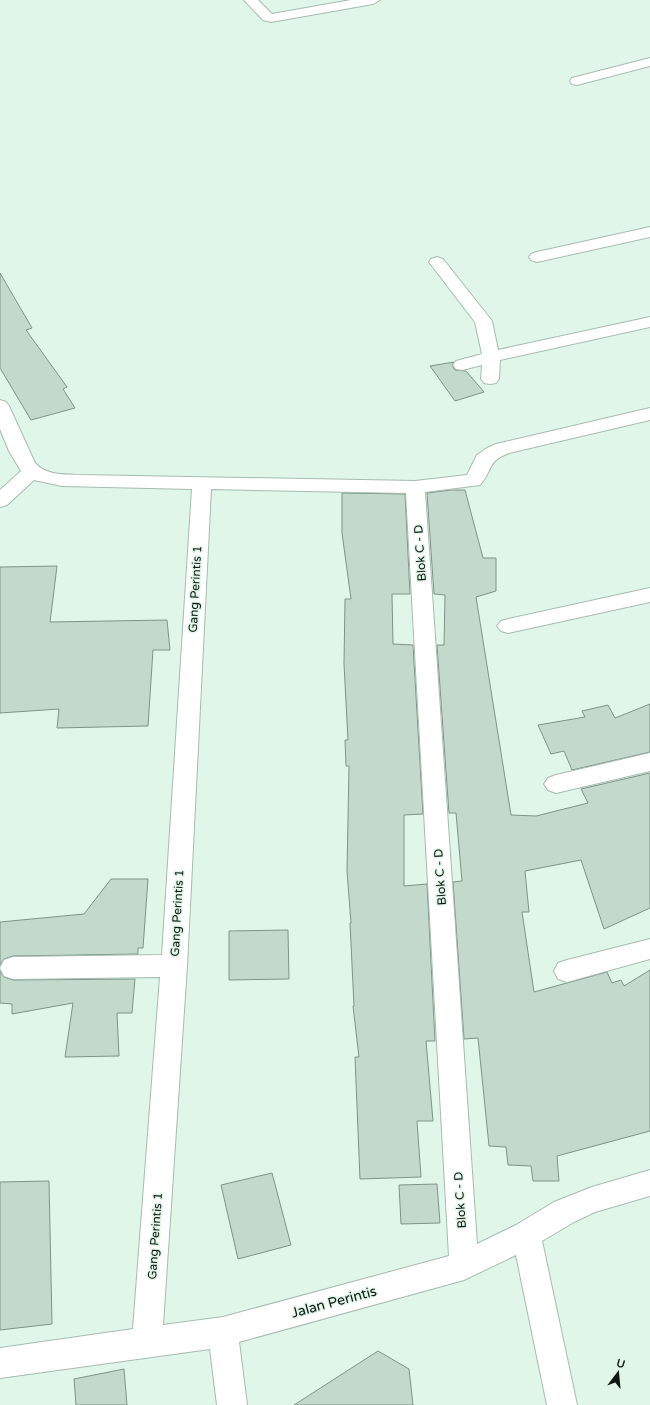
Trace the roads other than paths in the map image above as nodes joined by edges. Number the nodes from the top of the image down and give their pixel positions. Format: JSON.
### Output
{"nodes":[{"id":1,"x":251,"y":0,"type":"edge"},
{"id":2,"x":373,"y":0,"type":"edge"},
{"id":3,"x":650,"y":62,"type":"edge"},
{"id":4,"x":577,"y":81,"type":"dead end"},
{"id":5,"x":650,"y":232,"type":"edge"},
{"id":6,"x":537,"y":257,"type":"dead end"},
{"id":7,"x":437,"y":262,"type":"dead end"},
{"id":8,"x":650,"y":322,"type":"edge"},
{"id":9,"x":491,"y":357,"type":"junction"},
{"id":10,"x":462,"y":365,"type":"dead end"},
{"id":11,"x":490,"y":379,"type":"dead end"},
{"id":12,"x":0,"y":406,"type":"edge"},
{"id":13,"x":650,"y":414,"type":"edge"},
{"id":14,"x":32,"y":472,"type":"junction"},
{"id":15,"x":202,"y":483,"type":"junction"},
{"id":16,"x":415,"y":487,"type":"junction"},
{"id":17,"x":0,"y":501,"type":"edge"},
{"id":18,"x":650,"y":595,"type":"edge"},
{"id":19,"x":508,"y":626,"type":"dead end"},
{"id":20,"x":650,"y":762,"type":"edge"},
{"id":21,"x":556,"y":784,"type":"dead end"},
{"id":22,"x":650,"y":949,"type":"edge"},
{"id":23,"x":174,"y":966,"type":"junction"},
{"id":24,"x":13,"y":968,"type":"dead end"},
{"id":25,"x":567,"y":971,"type":"dead end"},
{"id":26,"x":650,"y":1183,"type":"edge"},
{"id":27,"x":526,"y":1235,"type":"junction"},
{"id":28,"x":464,"y":1266,"type":"junction"},
{"id":29,"x":223,"y":1332,"type":"junction"},
{"id":30,"x":147,"y":1343,"type":"junction"},
{"id":31,"x":0,"y":1363,"type":"edge"},
{"id":32,"x":232,"y":1405,"type":"edge"},
{"id":33,"x":562,"y":1405,"type":"edge"}],
"edges":[{"from":1,"to":2,"type":"street"},
{"from":3,"to":4,"type":"street"},
{"from":5,"to":6,"type":"street"},
{"from":7,"to":9,"type":"street"},
{"from":8,"to":9,"type":"street"},
{"from":9,"to":10,"type":"street"},
{"from":9,"to":11,"type":"street"},
{"from":12,"to":14,"type":"street"},
{"from":13,"to":16,"type":"street"},
{"from":14,"to":15,"type":"street"},
{"from":14,"to":17,"type":"street"},
{"from":15,"to":16,"type":"street"},
{"from":15,"to":23,"type":"street","name":"Gang Perintis 1"},
{"from":16,"to":28,"type":"street","name":"Blok C - D"},
{"from":18,"to":19,"type":"street"},
{"from":20,"to":21,"type":"street"},
{"from":22,"to":25,"type":"street"},
{"from":23,"to":24,"type":"street"},
{"from":23,"to":30,"type":"street","name":"Gang Perintis 1"},
{"from":26,"to":27,"type":"street","name":"Jalan Perintis"},
{"from":27,"to":28,"type":"street","name":"Jalan Perintis"},
{"from":27,"to":33,"type":"street"},
{"from":28,"to":29,"type":"street","name":"Jalan Perintis"},
{"from":29,"to":30,"type":"street","name":"Jalan Perintis"},
{"from":29,"to":32,"type":"street"},
{"from":30,"to":31,"type":"street","name":"Jalan Perintis"}]}
